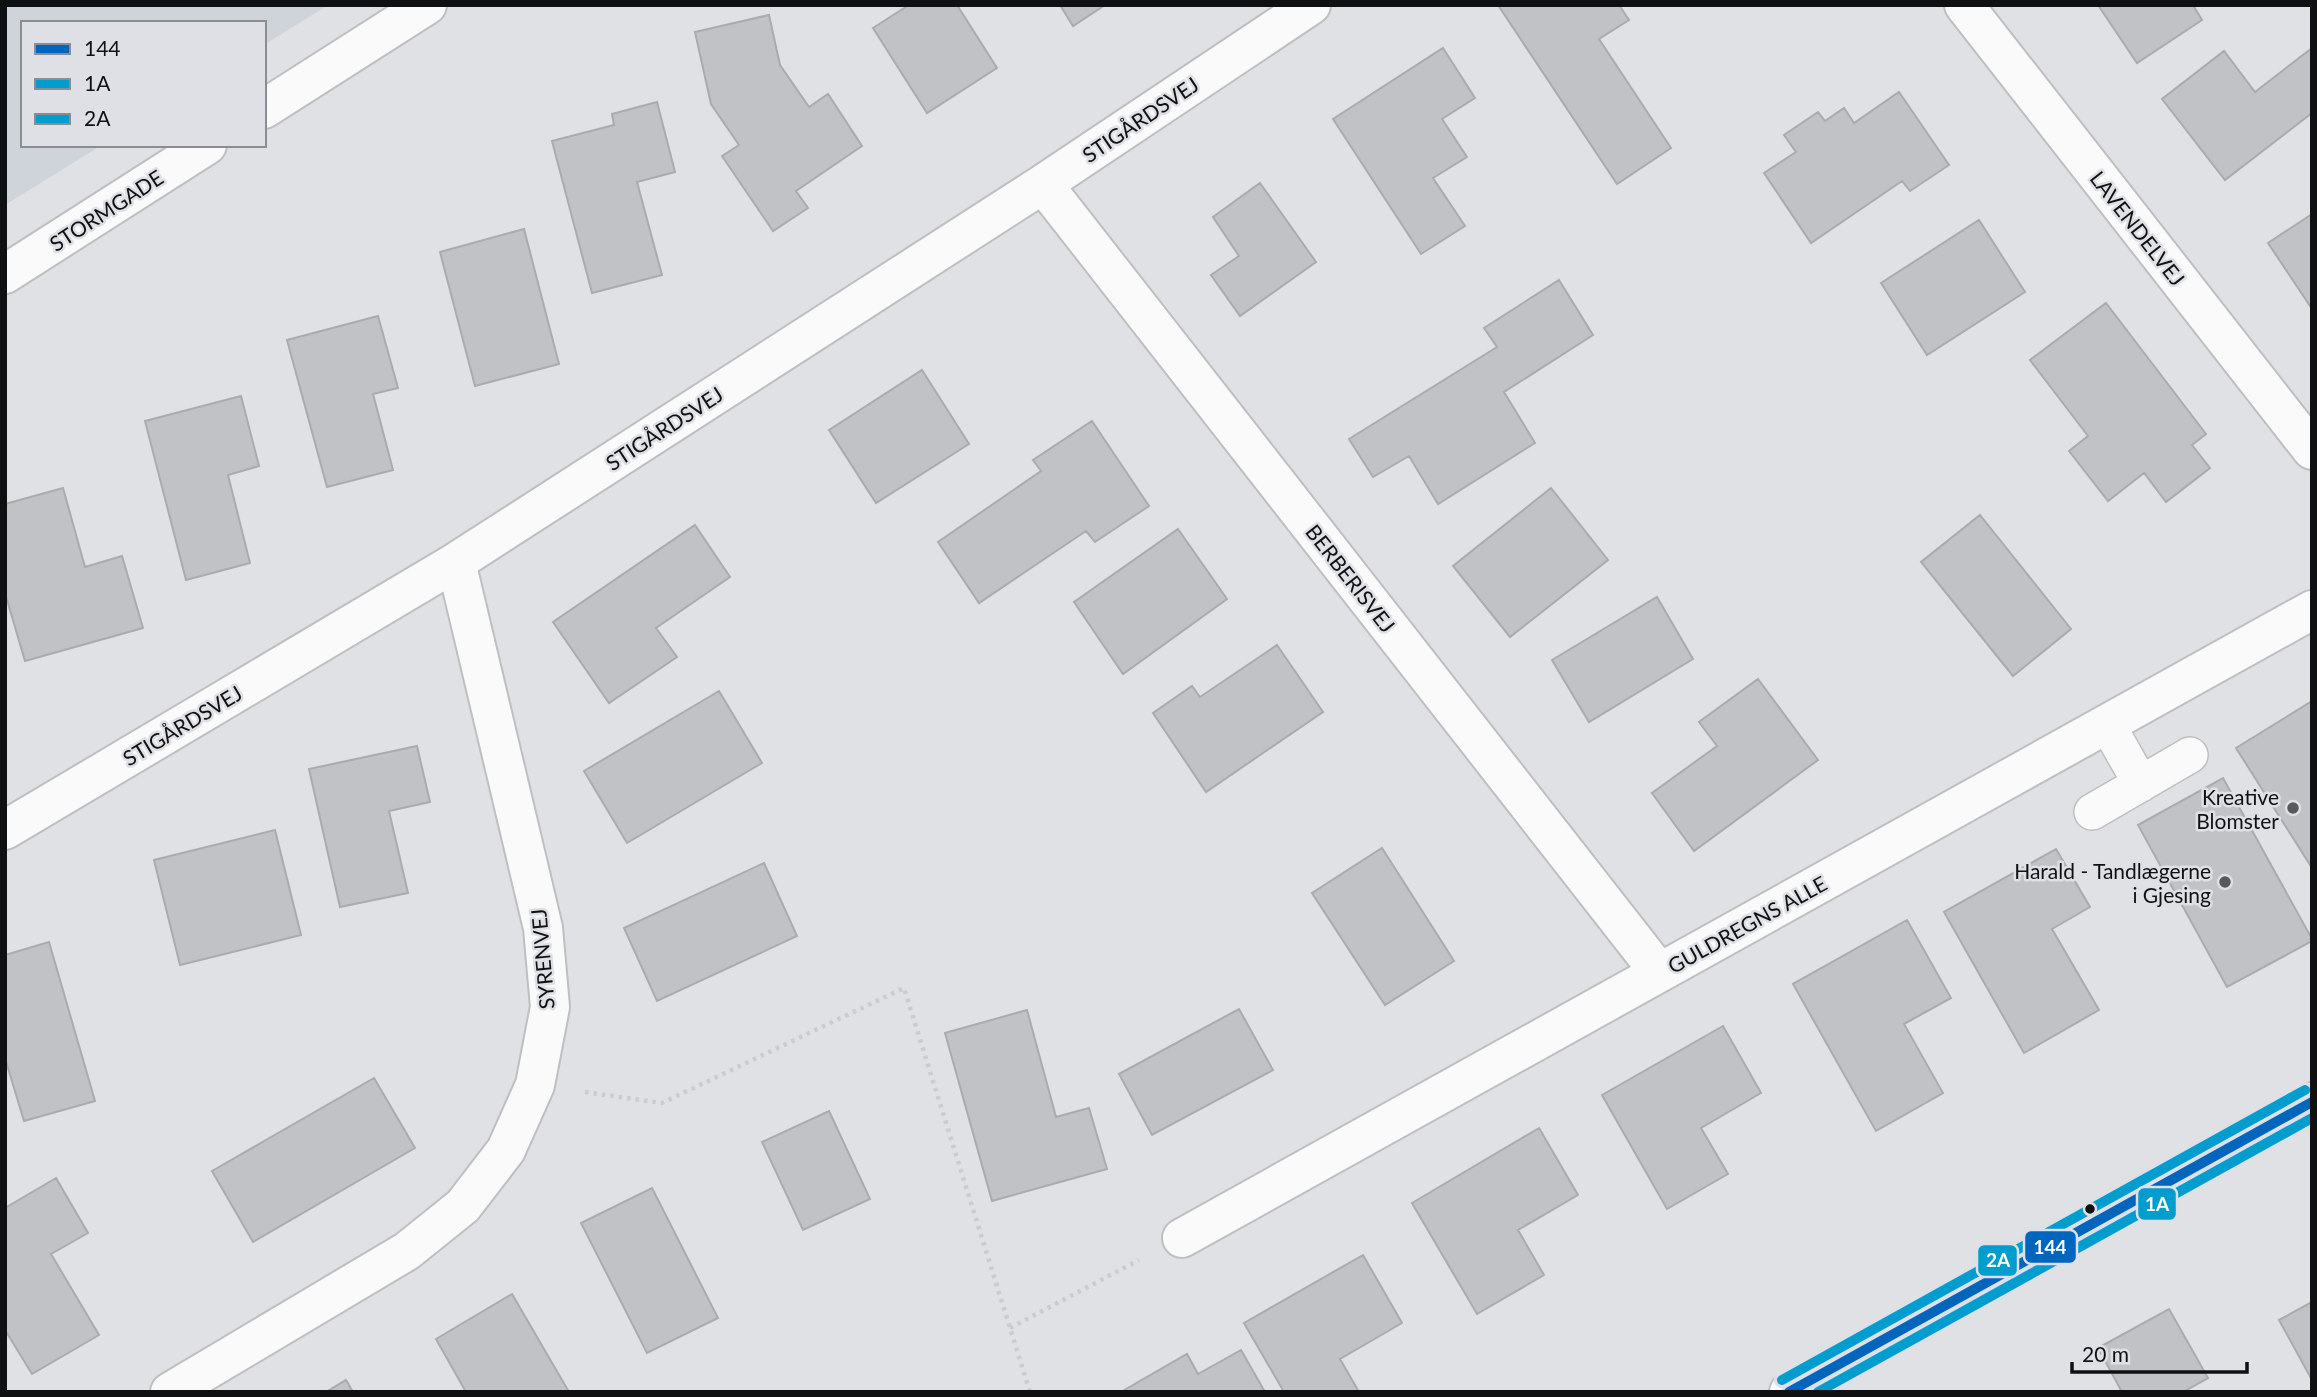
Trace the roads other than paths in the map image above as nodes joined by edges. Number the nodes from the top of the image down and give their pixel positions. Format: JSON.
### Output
{"nodes":[{"id":1,"x":427,"y":5,"type":"edge"},
{"id":2,"x":1311,"y":5,"type":"edge"},
{"id":3,"x":1964,"y":5,"type":"edge"},
{"id":4,"x":266,"y":108,"type":"edge"},
{"id":5,"x":204,"y":147,"type":"edge"},
{"id":6,"x":1043,"y":184,"type":"junction"},
{"id":7,"x":5,"y":274,"type":"edge"},
{"id":8,"x":2312,"y":450,"type":"edge"},
{"id":9,"x":456,"y":562,"type":"junction"},
{"id":10,"x":2312,"y":610,"type":"edge"},
{"id":11,"x":2106,"y":724,"type":"junction"},
{"id":12,"x":2190,"y":755,"type":"dead end"},
{"id":13,"x":2141,"y":783,"type":"junction"},
{"id":14,"x":2092,"y":812,"type":"dead end"},
{"id":15,"x":5,"y":830,"type":"edge"},
{"id":16,"x":1659,"y":972,"type":"junction"},
{"id":17,"x":2312,"y":1102,"type":"edge"},
{"id":18,"x":1182,"y":1238,"type":"road end"},
{"id":19,"x":170,"y":1392,"type":"edge"},
{"id":20,"x":1789,"y":1392,"type":"edge"}],
"edges":[{"from":1,"to":4,"type":"street"},
{"from":2,"to":6,"type":"street","name":"STIGÅRDSVEJ"},
{"from":3,"to":8,"type":"street","name":"LAVENDELVEJ"},
{"from":5,"to":7,"type":"street","name":"STORMGADE"},
{"from":6,"to":9,"type":"street","name":"STIGÅRDSVEJ"},
{"from":6,"to":16,"type":"street","name":"BERBERISVEJ"},
{"from":9,"to":15,"type":"street","name":"STIGÅRDSVEJ"},
{"from":9,"to":19,"type":"street","name":"SYRENVEJ"},
{"from":10,"to":11,"type":"street","name":"GULDREGNS ALLE"},
{"from":11,"to":13,"type":"lane"},
{"from":11,"to":16,"type":"street","name":"GULDREGNS ALLE"},
{"from":12,"to":13,"type":"lane"},
{"from":13,"to":14,"type":"lane"},
{"from":16,"to":18,"type":"street","name":"GULDREGNS ALLE"},
{"from":17,"to":20,"type":"street"}]}
